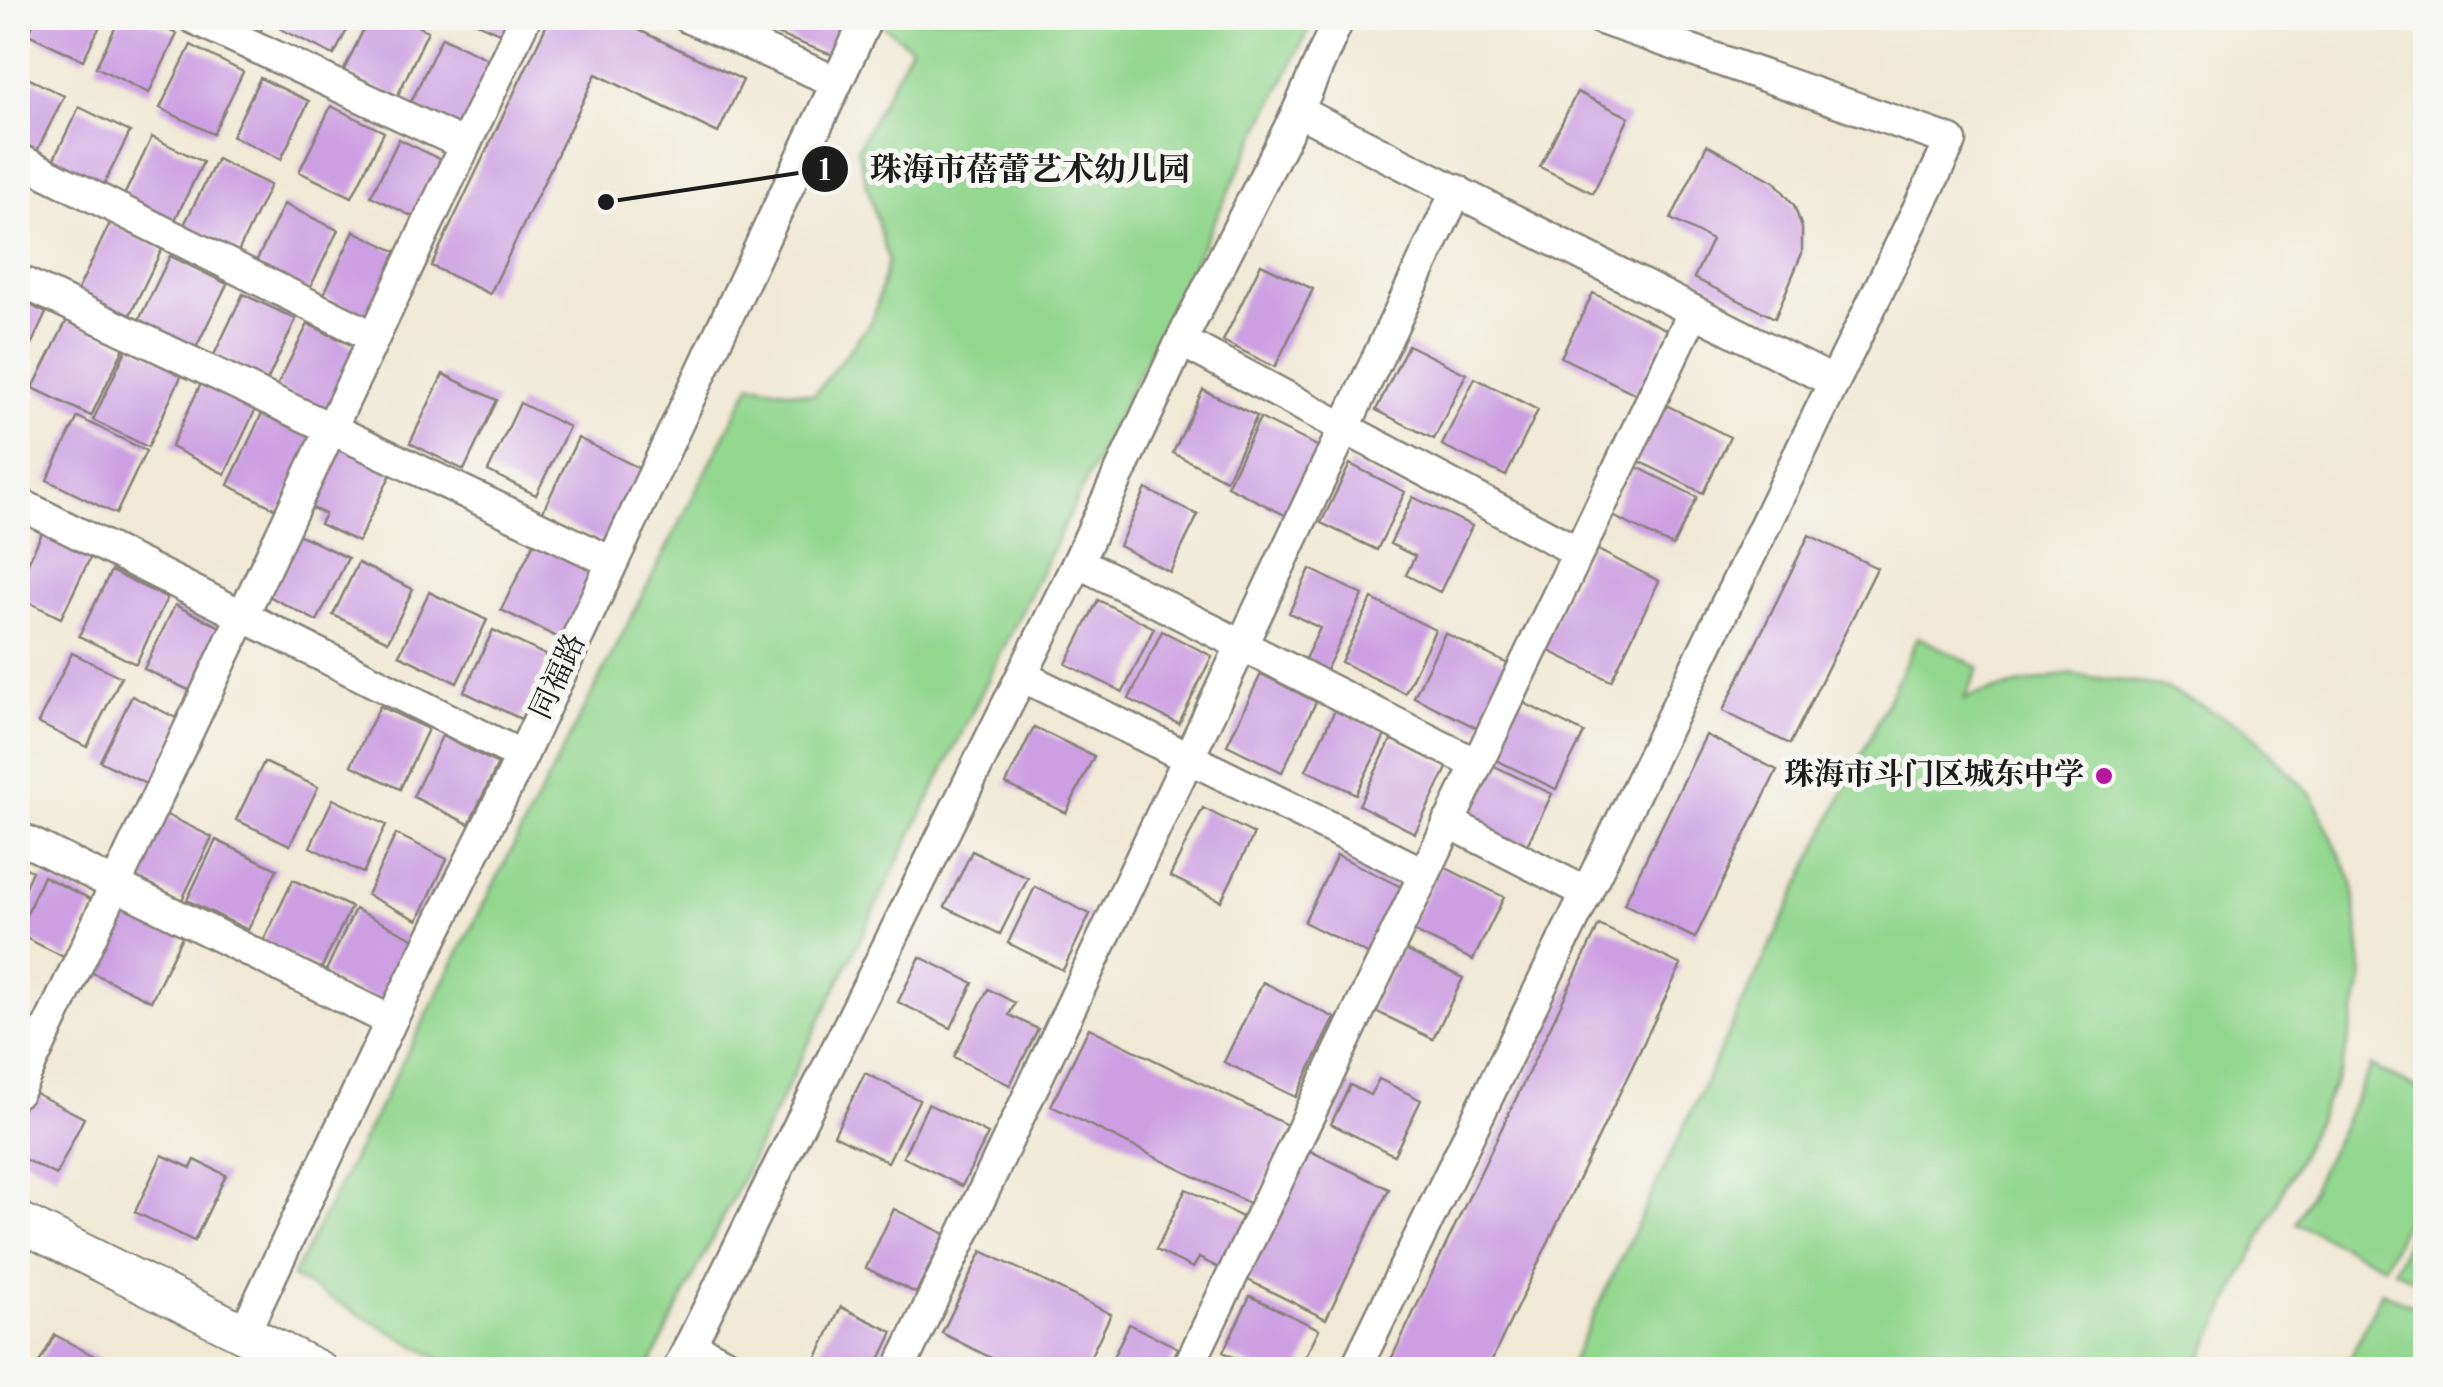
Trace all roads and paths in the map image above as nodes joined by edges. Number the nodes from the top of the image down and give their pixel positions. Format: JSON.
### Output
{"nodes":[{"id":1,"x":193,"y":18,"type":"edge"},
{"id":2,"x":525,"y":18,"type":"edge"},
{"id":3,"x":689,"y":18,"type":"edge"},
{"id":4,"x":867,"y":18,"type":"edge"},
{"id":5,"x":1340,"y":18,"type":"edge"},
{"id":6,"x":1599,"y":18,"type":"edge"},
{"id":7,"x":837,"y":82,"type":"junction"},
{"id":8,"x":1298,"y":111,"type":"junction"},
{"id":9,"x":465,"y":146,"type":"junction"},
{"id":10,"x":18,"y":160,"type":"edge"},
{"id":11,"x":1457,"y":190,"type":"junction"},
{"id":12,"x":18,"y":280,"type":"edge"},
{"id":13,"x":1694,"y":312,"type":"junction"},
{"id":14,"x":374,"y":337,"type":"junction"},
{"id":15,"x":1181,"y":342,"type":"junction"},
{"id":16,"x":1834,"y":382,"type":"junction"},
{"id":17,"x":331,"y":428,"type":"junction"},
{"id":18,"x":1344,"y":429,"type":"junction"},
{"id":19,"x":18,"y":503,"type":"edge"},
{"id":20,"x":1578,"y":552,"type":"junction"},
{"id":21,"x":612,"y":562,"type":"junction"},
{"id":22,"x":1078,"y":562,"type":"junction"},
{"id":23,"x":242,"y":616,"type":"junction"},
{"id":24,"x":1242,"y":645,"type":"junction"},
{"id":25,"x":1022,"y":676,"type":"junction"},
{"id":26,"x":522,"y":756,"type":"junction"},
{"id":27,"x":1188,"y":758,"type":"junction"},
{"id":28,"x":1476,"y":764,"type":"junction"},
{"id":29,"x":1448,"y":822,"type":"junction"},
{"id":30,"x":18,"y":837,"type":"edge"},
{"id":31,"x":1423,"y":873,"type":"junction"},
{"id":32,"x":115,"y":885,"type":"junction"},
{"id":33,"x":1587,"y":892,"type":"junction"},
{"id":34,"x":391,"y":1022,"type":"junction"},
{"id":35,"x":18,"y":1091,"type":"edge"},
{"id":36,"x":18,"y":1221,"type":"edge"},
{"id":37,"x":244,"y":1333,"type":"junction"},
{"id":38,"x":684,"y":1357,"type":"edge"},
{"id":39,"x":318,"y":1370,"type":"edge"},
{"id":40,"x":738,"y":1370,"type":"edge"},
{"id":41,"x":899,"y":1370,"type":"edge"},
{"id":42,"x":1186,"y":1370,"type":"edge"},
{"id":43,"x":1356,"y":1370,"type":"edge"}],
"edges":[{"from":1,"to":9,"type":"street"},
{"from":2,"to":9,"type":"street"},
{"from":3,"to":7,"type":"street"},
{"from":4,"to":7,"type":"street","name":"同福路"},
{"from":5,"to":8,"type":"street"},
{"from":6,"to":16,"type":"street"},
{"from":7,"to":21,"type":"street","name":"同福路"},
{"from":8,"to":11,"type":"street"},
{"from":8,"to":15,"type":"street"},
{"from":9,"to":14,"type":"street"},
{"from":10,"to":14,"type":"street"},
{"from":11,"to":13,"type":"street"},
{"from":11,"to":18,"type":"street"},
{"from":12,"to":17,"type":"street"},
{"from":13,"to":16,"type":"street"},
{"from":13,"to":20,"type":"street"},
{"from":14,"to":17,"type":"street"},
{"from":15,"to":18,"type":"street"},
{"from":15,"to":22,"type":"street"},
{"from":16,"to":33,"type":"street"},
{"from":17,"to":21,"type":"street"},
{"from":17,"to":23,"type":"street"},
{"from":18,"to":20,"type":"street"},
{"from":18,"to":24,"type":"street"},
{"from":19,"to":23,"type":"street"},
{"from":20,"to":28,"type":"street"},
{"from":21,"to":26,"type":"street","name":"同福路"},
{"from":22,"to":24,"type":"street"},
{"from":22,"to":25,"type":"street"},
{"from":23,"to":26,"type":"street"},
{"from":23,"to":32,"type":"street"},
{"from":24,"to":27,"type":"street"},
{"from":24,"to":28,"type":"street"},
{"from":25,"to":27,"type":"street"},
{"from":25,"to":38,"type":"street"},
{"from":26,"to":34,"type":"street","name":"同福路"},
{"from":27,"to":31,"type":"street"},
{"from":27,"to":41,"type":"street"},
{"from":28,"to":29,"type":"street"},
{"from":29,"to":31,"type":"street"},
{"from":29,"to":33,"type":"street"},
{"from":30,"to":32,"type":"street"},
{"from":31,"to":42,"type":"street"},
{"from":32,"to":34,"type":"street"},
{"from":32,"to":35,"type":"street"},
{"from":33,"to":43,"type":"street"},
{"from":34,"to":37,"type":"street","name":"同福路"},
{"from":36,"to":37,"type":"street"},
{"from":37,"to":39,"type":"street"},
{"from":38,"to":40,"type":"street"}]}
